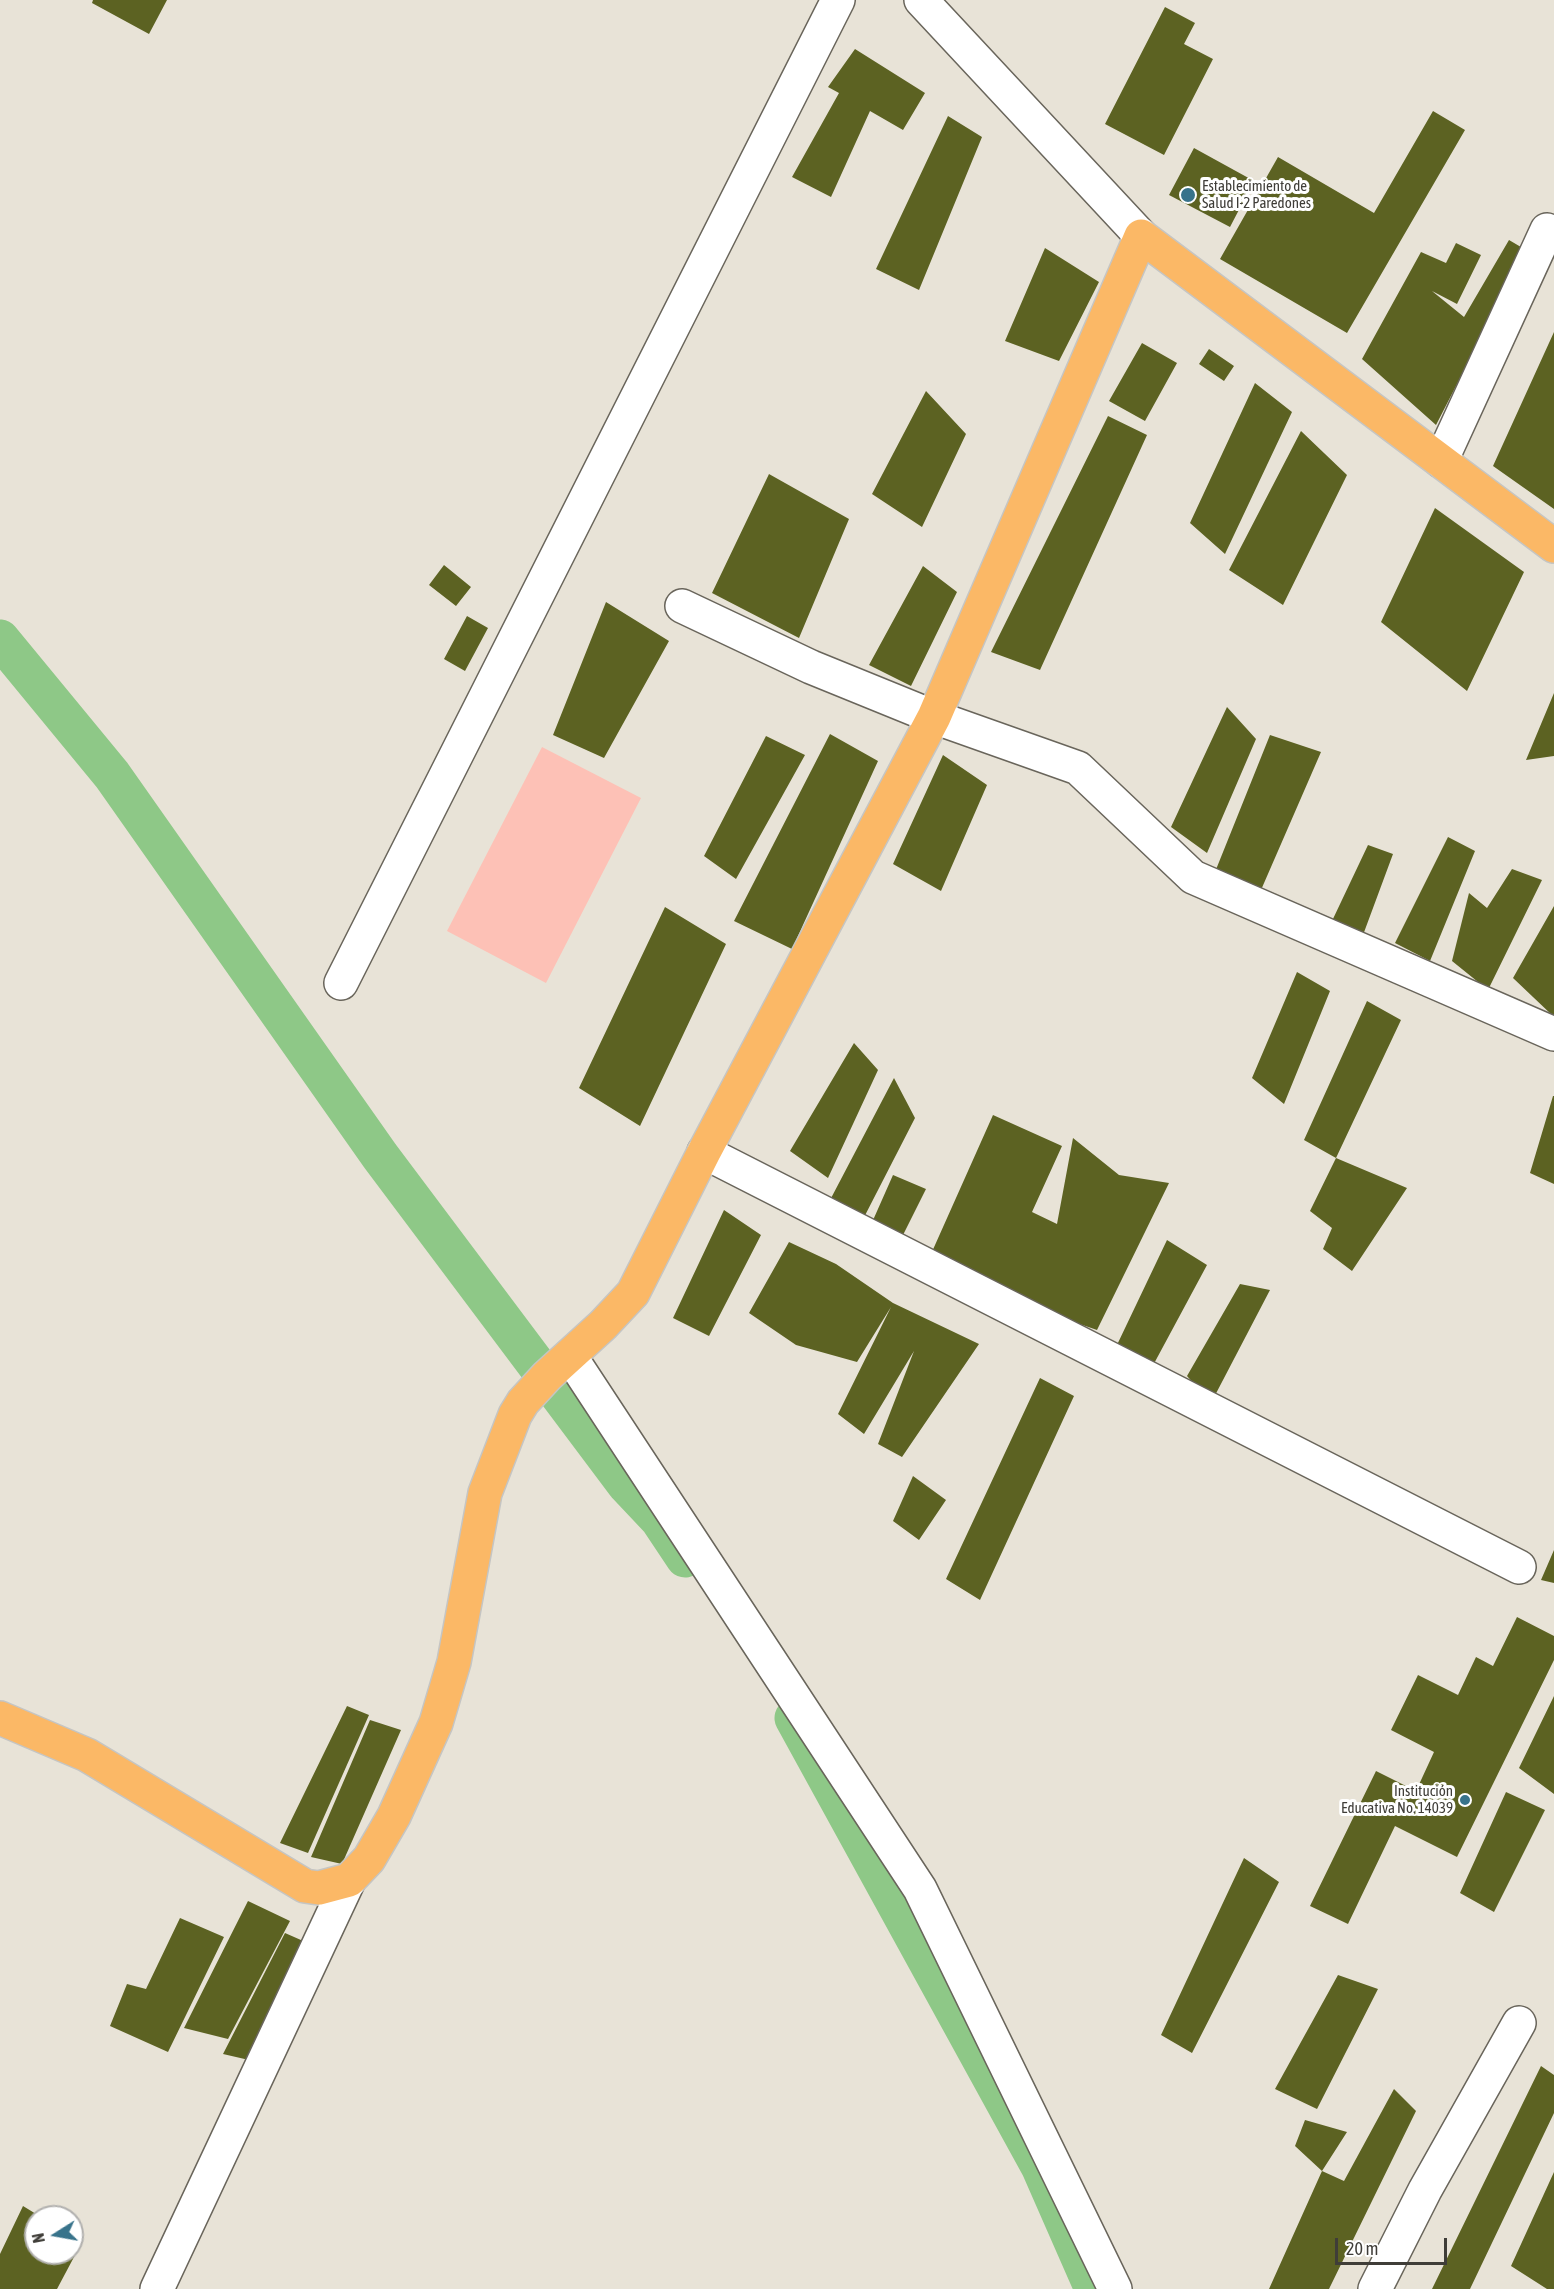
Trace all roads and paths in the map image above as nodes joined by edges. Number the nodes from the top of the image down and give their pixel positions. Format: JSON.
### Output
{"nodes":[{"id":1,"x":838,"y":0,"type":"edge"},
{"id":2,"x":921,"y":0,"type":"edge"},
{"id":3,"x":1554,"y":233,"type":"edge"},
{"id":4,"x":1141,"y":236,"type":"junction"},
{"id":5,"x":1441,"y":461,"type":"junction"},
{"id":6,"x":1554,"y":546,"type":"edge"},
{"id":7,"x":682,"y":606,"type":"dead end"},
{"id":8,"x":934,"y":717,"type":"junction"},
{"id":9,"x":341,"y":983,"type":"dead end"},
{"id":10,"x":1554,"y":1034,"type":"edge"},
{"id":11,"x":704,"y":1152,"type":"junction"},
{"id":12,"x":559,"y":1366,"type":"junction"},
{"id":13,"x":1519,"y":1567,"type":"dead end"},
{"id":14,"x":0,"y":1718,"type":"edge"},
{"id":15,"x":349,"y":1880,"type":"junction"},
{"id":16,"x":1519,"y":2023,"type":"dead end"},
{"id":17,"x":157,"y":2289,"type":"edge"},
{"id":18,"x":1115,"y":2289,"type":"edge"},
{"id":19,"x":1375,"y":2289,"type":"edge"}],
"edges":[{"from":1,"to":9,"type":"street"},
{"from":2,"to":4,"type":"street"},
{"from":3,"to":5,"type":"street"},
{"from":4,"to":5,"type":"main road"},
{"from":4,"to":8,"type":"main road"},
{"from":5,"to":6,"type":"main road"},
{"from":7,"to":8,"type":"street"},
{"from":8,"to":10,"type":"street"},
{"from":8,"to":11,"type":"main road"},
{"from":11,"to":12,"type":"main road"},
{"from":11,"to":13,"type":"street"},
{"from":12,"to":15,"type":"main road"},
{"from":12,"to":18,"type":"street"},
{"from":14,"to":15,"type":"main road"},
{"from":15,"to":17,"type":"street"},
{"from":16,"to":19,"type":"street"}]}
